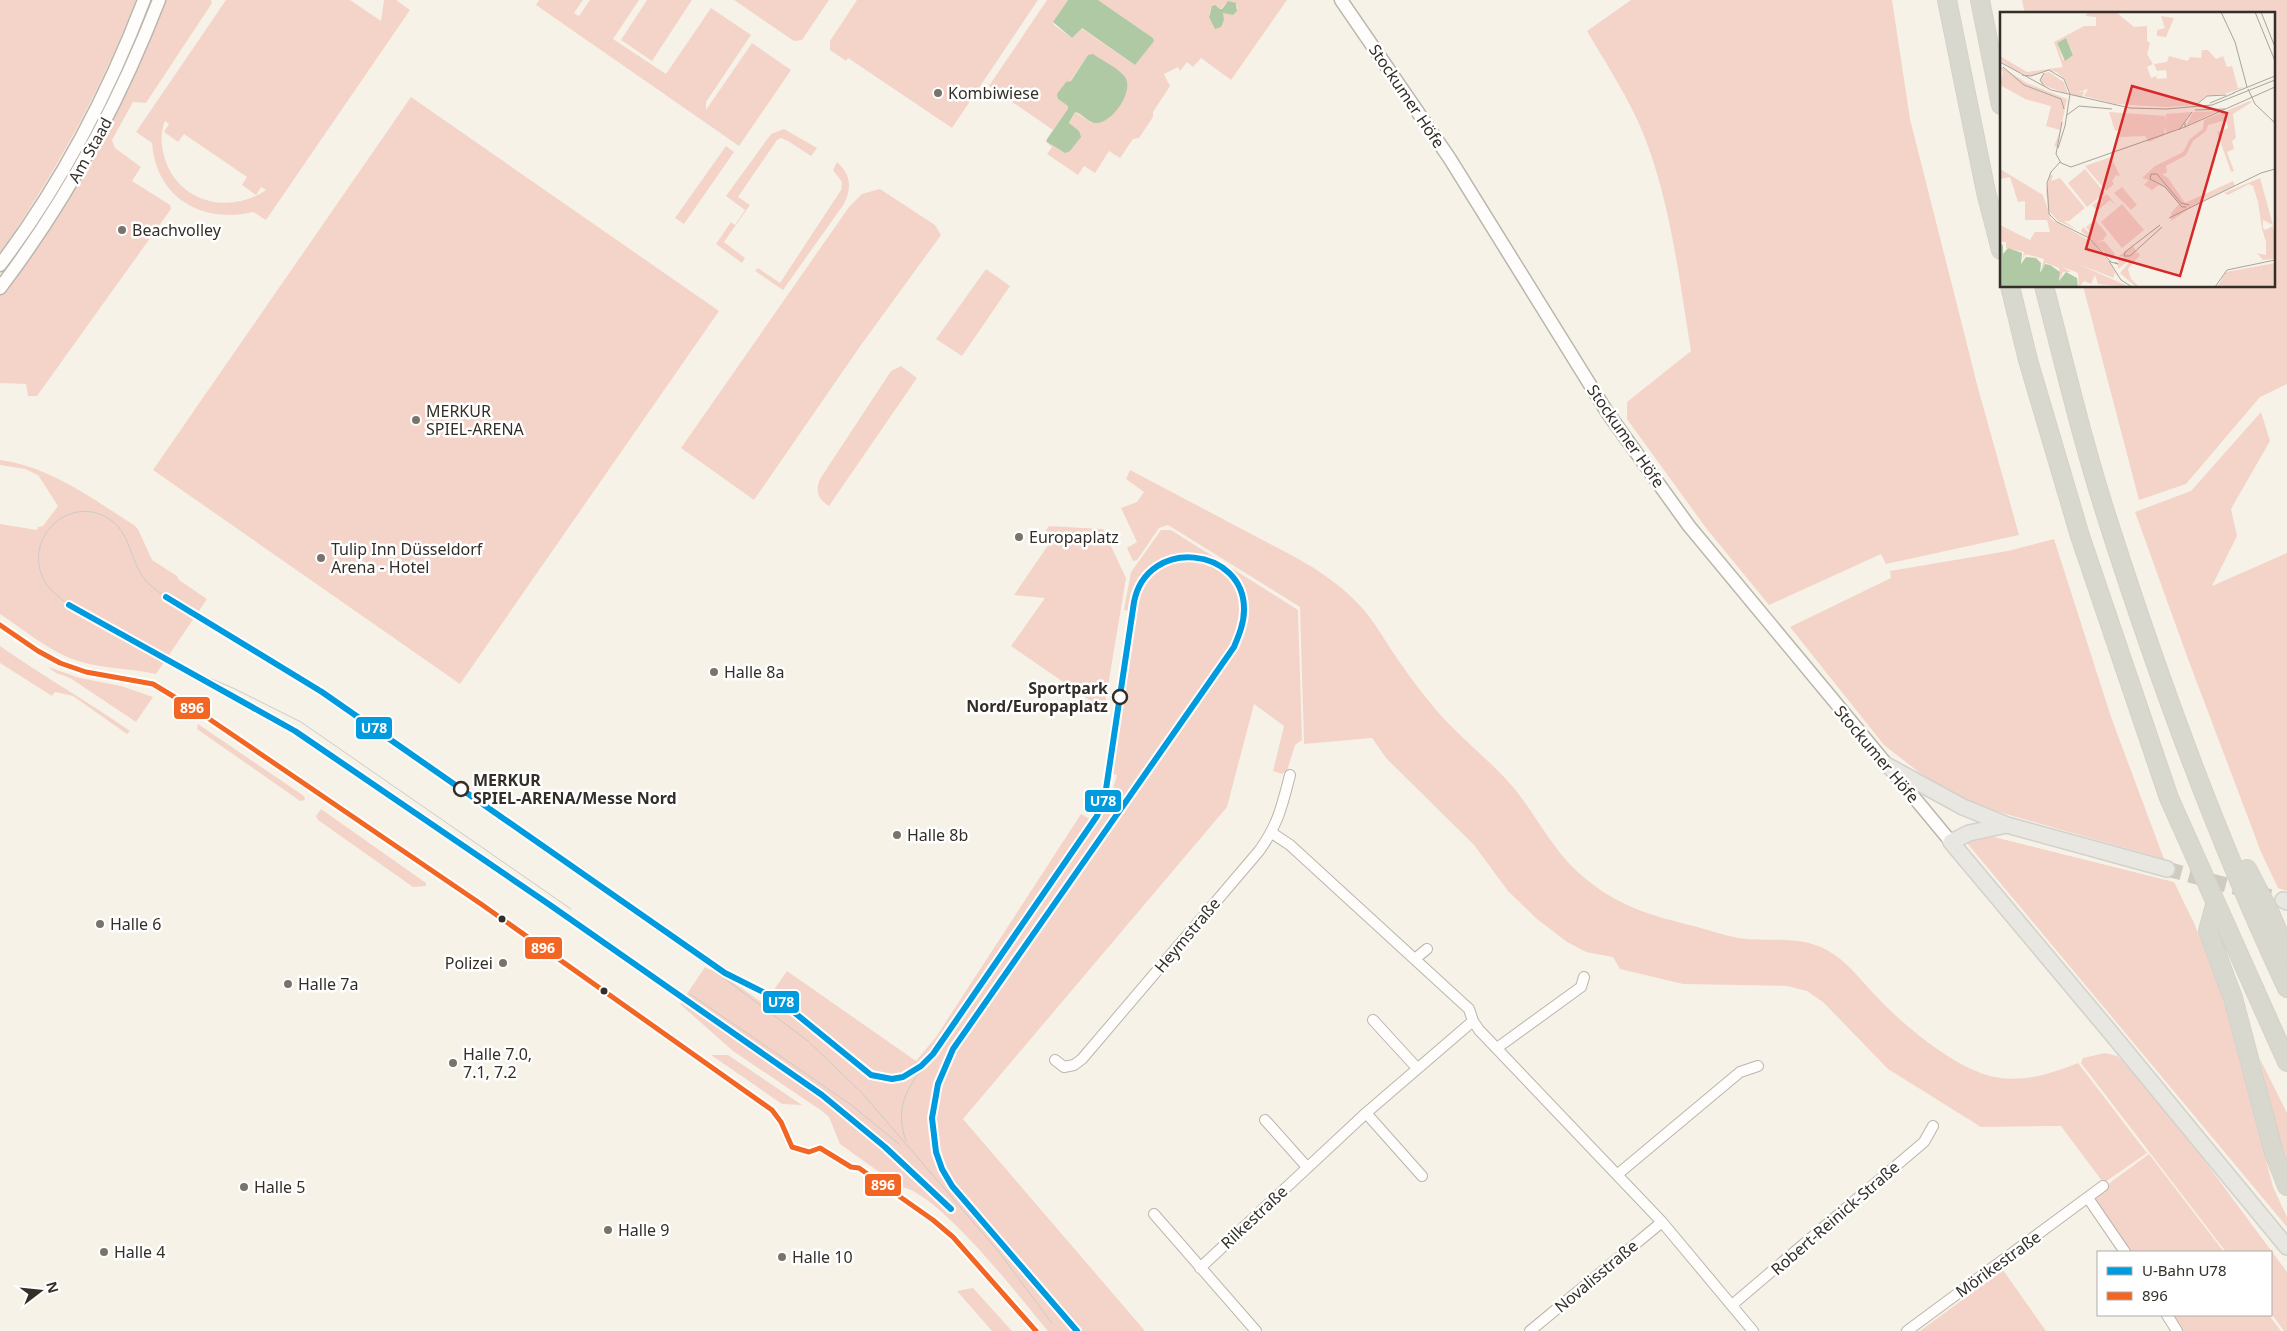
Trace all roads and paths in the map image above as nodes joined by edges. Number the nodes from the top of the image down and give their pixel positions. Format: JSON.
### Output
{"nodes":[{"id":1,"x":144,"y":0,"type":"edge"},
{"id":2,"x":159,"y":0,"type":"edge"},
{"id":3,"x":1341,"y":0,"type":"edge"},
{"id":4,"x":1948,"y":0,"type":"edge"},
{"id":5,"x":1980,"y":0,"type":"edge"},
{"id":6,"x":2000,"y":100,"type":"edge"},
{"id":7,"x":2000,"y":246,"type":"edge"},
{"id":8,"x":0,"y":265,"type":"edge"},
{"id":9,"x":0,"y":288,"type":"edge"},
{"id":10,"x":2010,"y":288,"type":"edge"},
{"id":11,"x":2045,"y":288,"type":"edge"},
{"id":12,"x":1888,"y":766,"type":"junction"},
{"id":13,"x":1290,"y":775,"type":"dead end"},
{"id":14,"x":2216,"y":822,"type":"junction"},
{"id":15,"x":2007,"y":825,"type":"junction"},
{"id":16,"x":1272,"y":833,"type":"junction"},
{"id":17,"x":1951,"y":842,"type":"junction"},
{"id":18,"x":2167,"y":869,"type":"tunnel mouth"},
{"id":19,"x":2215,"y":905,"type":"junction"},
{"id":20,"x":1427,"y":949,"type":"dead end"},
{"id":21,"x":2287,"y":953,"type":"edge"},
{"id":22,"x":1416,"y":958,"type":"junction"},
{"id":23,"x":1584,"y":977,"type":"dead end"},
{"id":24,"x":2287,"y":988,"type":"edge"},
{"id":25,"x":1374,"y":1020,"type":"dead end"},
{"id":26,"x":1473,"y":1021,"type":"junction"},
{"id":27,"x":1497,"y":1048,"type":"junction"},
{"id":28,"x":1056,"y":1060,"type":"dead end"},
{"id":29,"x":2287,"y":1062,"type":"edge"},
{"id":30,"x":1758,"y":1066,"type":"dead end"},
{"id":31,"x":1416,"y":1068,"type":"junction"},
{"id":32,"x":1366,"y":1113,"type":"junction"},
{"id":33,"x":1265,"y":1120,"type":"dead end"},
{"id":34,"x":1933,"y":1126,"type":"dead end"},
{"id":35,"x":1307,"y":1167,"type":"junction"},
{"id":36,"x":1618,"y":1174,"type":"junction"},
{"id":37,"x":1422,"y":1176,"type":"dead end"},
{"id":38,"x":2103,"y":1186,"type":"dead end"},
{"id":39,"x":2287,"y":1186,"type":"edge"},
{"id":40,"x":2088,"y":1198,"type":"junction"},
{"id":41,"x":1154,"y":1214,"type":"dead end"},
{"id":42,"x":1662,"y":1222,"type":"junction"},
{"id":43,"x":2287,"y":1247,"type":"edge"},
{"id":44,"x":2124,"y":1251,"type":"edge"},
{"id":45,"x":1200,"y":1268,"type":"junction"},
{"id":46,"x":1732,"y":1305,"type":"junction"},
{"id":47,"x":2168,"y":1316,"type":"edge"},
{"id":48,"x":1256,"y":1331,"type":"edge"},
{"id":49,"x":1530,"y":1331,"type":"edge"},
{"id":50,"x":1753,"y":1331,"type":"edge"},
{"id":51,"x":1907,"y":1331,"type":"edge"},
{"id":52,"x":2177,"y":1331,"type":"edge"}],
"edges":[{"from":1,"to":8,"type":"street","name":"Am Staad"},
{"from":2,"to":9,"type":"street","name":"Am Staad"},
{"from":3,"to":12,"type":"street","name":"Stockumer Höfe"},
{"from":4,"to":7,"type":"highway"},
{"from":5,"to":6,"type":"highway"},
{"from":10,"to":19,"type":"highway"},
{"from":11,"to":14,"type":"highway"},
{"from":12,"to":15,"type":"main road"},
{"from":12,"to":17,"type":"street","name":"Stockumer Höfe"},
{"from":13,"to":16,"type":"street","name":"Heymstraße"},
{"from":14,"to":21,"type":"highway"},
{"from":14,"to":24,"type":"highway"},
{"from":15,"to":17,"type":"main road"},
{"from":15,"to":18,"type":"main road"},
{"from":16,"to":22,"type":"street"},
{"from":16,"to":28,"type":"street","name":"Heymstraße"},
{"from":17,"to":43,"type":"main road"},
{"from":19,"to":29,"type":"highway"},
{"from":19,"to":39,"type":"highway"},
{"from":20,"to":22,"type":"street"},
{"from":22,"to":26,"type":"street"},
{"from":23,"to":27,"type":"street"},
{"from":25,"to":31,"type":"street"},
{"from":26,"to":27,"type":"street"},
{"from":26,"to":31,"type":"street","name":"Rilkestraße"},
{"from":27,"to":36,"type":"street"},
{"from":30,"to":36,"type":"street"},
{"from":31,"to":32,"type":"street","name":"Rilkestraße"},
{"from":32,"to":35,"type":"street","name":"Rilkestraße"},
{"from":32,"to":37,"type":"street"},
{"from":33,"to":35,"type":"street"},
{"from":34,"to":46,"type":"street","name":"Robert-Reinick-Straße"},
{"from":35,"to":45,"type":"street","name":"Rilkestraße"},
{"from":36,"to":42,"type":"street"},
{"from":38,"to":40,"type":"street","name":"Mörikestraße"},
{"from":40,"to":44,"type":"street"},
{"from":40,"to":51,"type":"street","name":"Mörikestraße"},
{"from":41,"to":45,"type":"street"},
{"from":42,"to":46,"type":"street"},
{"from":42,"to":49,"type":"street","name":"Novalisstraße"},
{"from":45,"to":48,"type":"street"},
{"from":46,"to":50,"type":"street"},
{"from":47,"to":52,"type":"street"}]}
